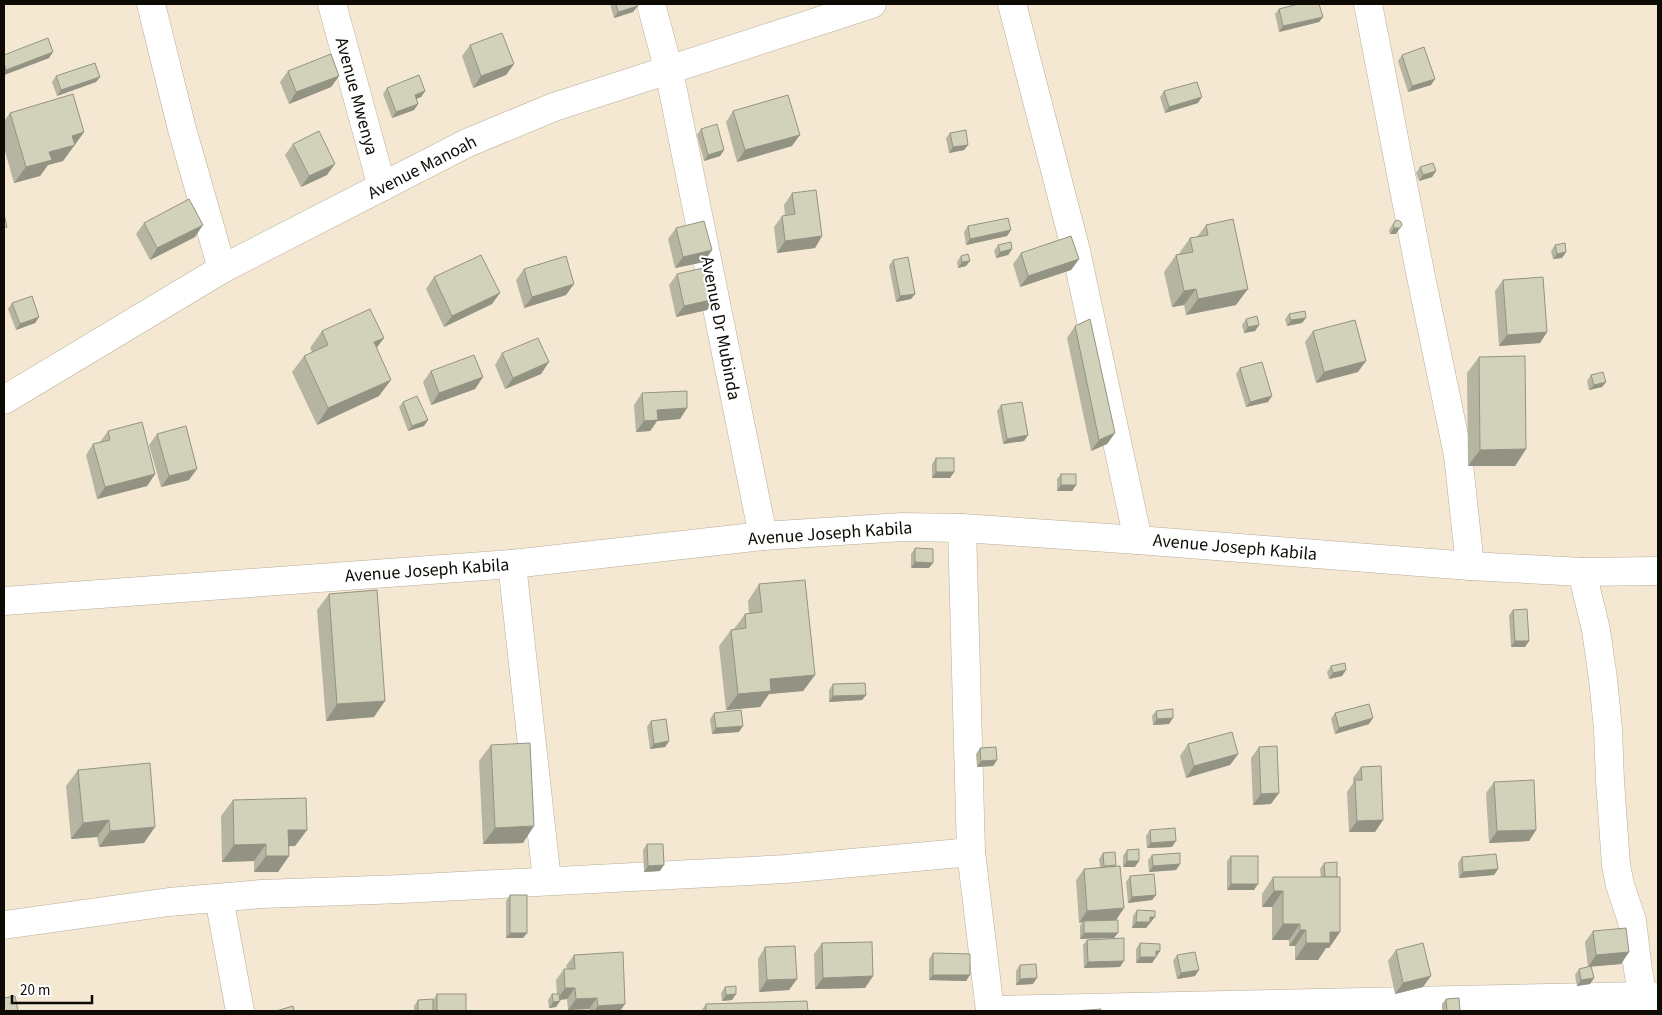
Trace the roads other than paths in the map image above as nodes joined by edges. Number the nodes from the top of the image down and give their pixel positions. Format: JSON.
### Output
{"nodes":[{"id":1,"x":152,"y":4,"type":"edge"},
{"id":2,"x":332,"y":4,"type":"edge"},
{"id":3,"x":652,"y":4,"type":"edge"},
{"id":4,"x":872,"y":4,"type":"edge"},
{"id":5,"x":1012,"y":4,"type":"edge"},
{"id":6,"x":1368,"y":4,"type":"edge"},
{"id":7,"x":668,"y":71,"type":"junction"},
{"id":8,"x":382,"y":187,"type":"junction"},
{"id":9,"x":222,"y":269,"type":"junction"},
{"id":10,"x":4,"y":400,"type":"edge"},
{"id":11,"x":962,"y":528,"type":"junction"},
{"id":12,"x":763,"y":536,"type":"junction"},
{"id":13,"x":1138,"y":540,"type":"junction"},
{"id":14,"x":512,"y":564,"type":"junction"},
{"id":15,"x":1470,"y":566,"type":"junction"},
{"id":16,"x":1658,"y":571,"type":"edge"},
{"id":17,"x":1582,"y":572,"type":"junction"},
{"id":18,"x":4,"y":601,"type":"edge"},
{"id":19,"x":971,"y":852,"type":"junction"},
{"id":20,"x":547,"y":881,"type":"junction"},
{"id":21,"x":219,"y":898,"type":"junction"},
{"id":22,"x":4,"y":924,"type":"edge"},
{"id":23,"x":1650,"y":996,"type":"edge"},
{"id":24,"x":240,"y":1011,"type":"edge"},
{"id":25,"x":990,"y":1011,"type":"edge"}],
"edges":[{"from":1,"to":9,"type":"street"},
{"from":2,"to":8,"type":"street","name":"Avenue Mwenya"},
{"from":3,"to":7,"type":"street","name":"Avenue Dr Mubinda"},
{"from":4,"to":7,"type":"street","name":"Avenue Manoah"},
{"from":5,"to":13,"type":"street"},
{"from":6,"to":15,"type":"street"},
{"from":7,"to":8,"type":"street","name":"Avenue Manoah"},
{"from":7,"to":12,"type":"street","name":"Avenue Dr Mubinda"},
{"from":8,"to":9,"type":"street","name":"Avenue Manoah"},
{"from":9,"to":10,"type":"street","name":"Avenue Manoah"},
{"from":11,"to":12,"type":"street","name":"Avenue Joseph Kabila"},
{"from":11,"to":13,"type":"street","name":"Avenue Joseph Kabila"},
{"from":11,"to":19,"type":"street"},
{"from":12,"to":14,"type":"street","name":"Avenue Joseph Kabila"},
{"from":13,"to":15,"type":"street","name":"Avenue Joseph Kabila"},
{"from":14,"to":18,"type":"street","name":"Avenue Joseph Kabila"},
{"from":14,"to":20,"type":"street"},
{"from":15,"to":17,"type":"street","name":"Avenue Joseph Kabila"},
{"from":16,"to":17,"type":"street","name":"Avenue Joseph Kabila"},
{"from":17,"to":23,"type":"street"},
{"from":19,"to":20,"type":"street"},
{"from":19,"to":25,"type":"street"},
{"from":20,"to":21,"type":"street"},
{"from":21,"to":22,"type":"street"},
{"from":21,"to":24,"type":"street"},
{"from":23,"to":25,"type":"street"}]}
